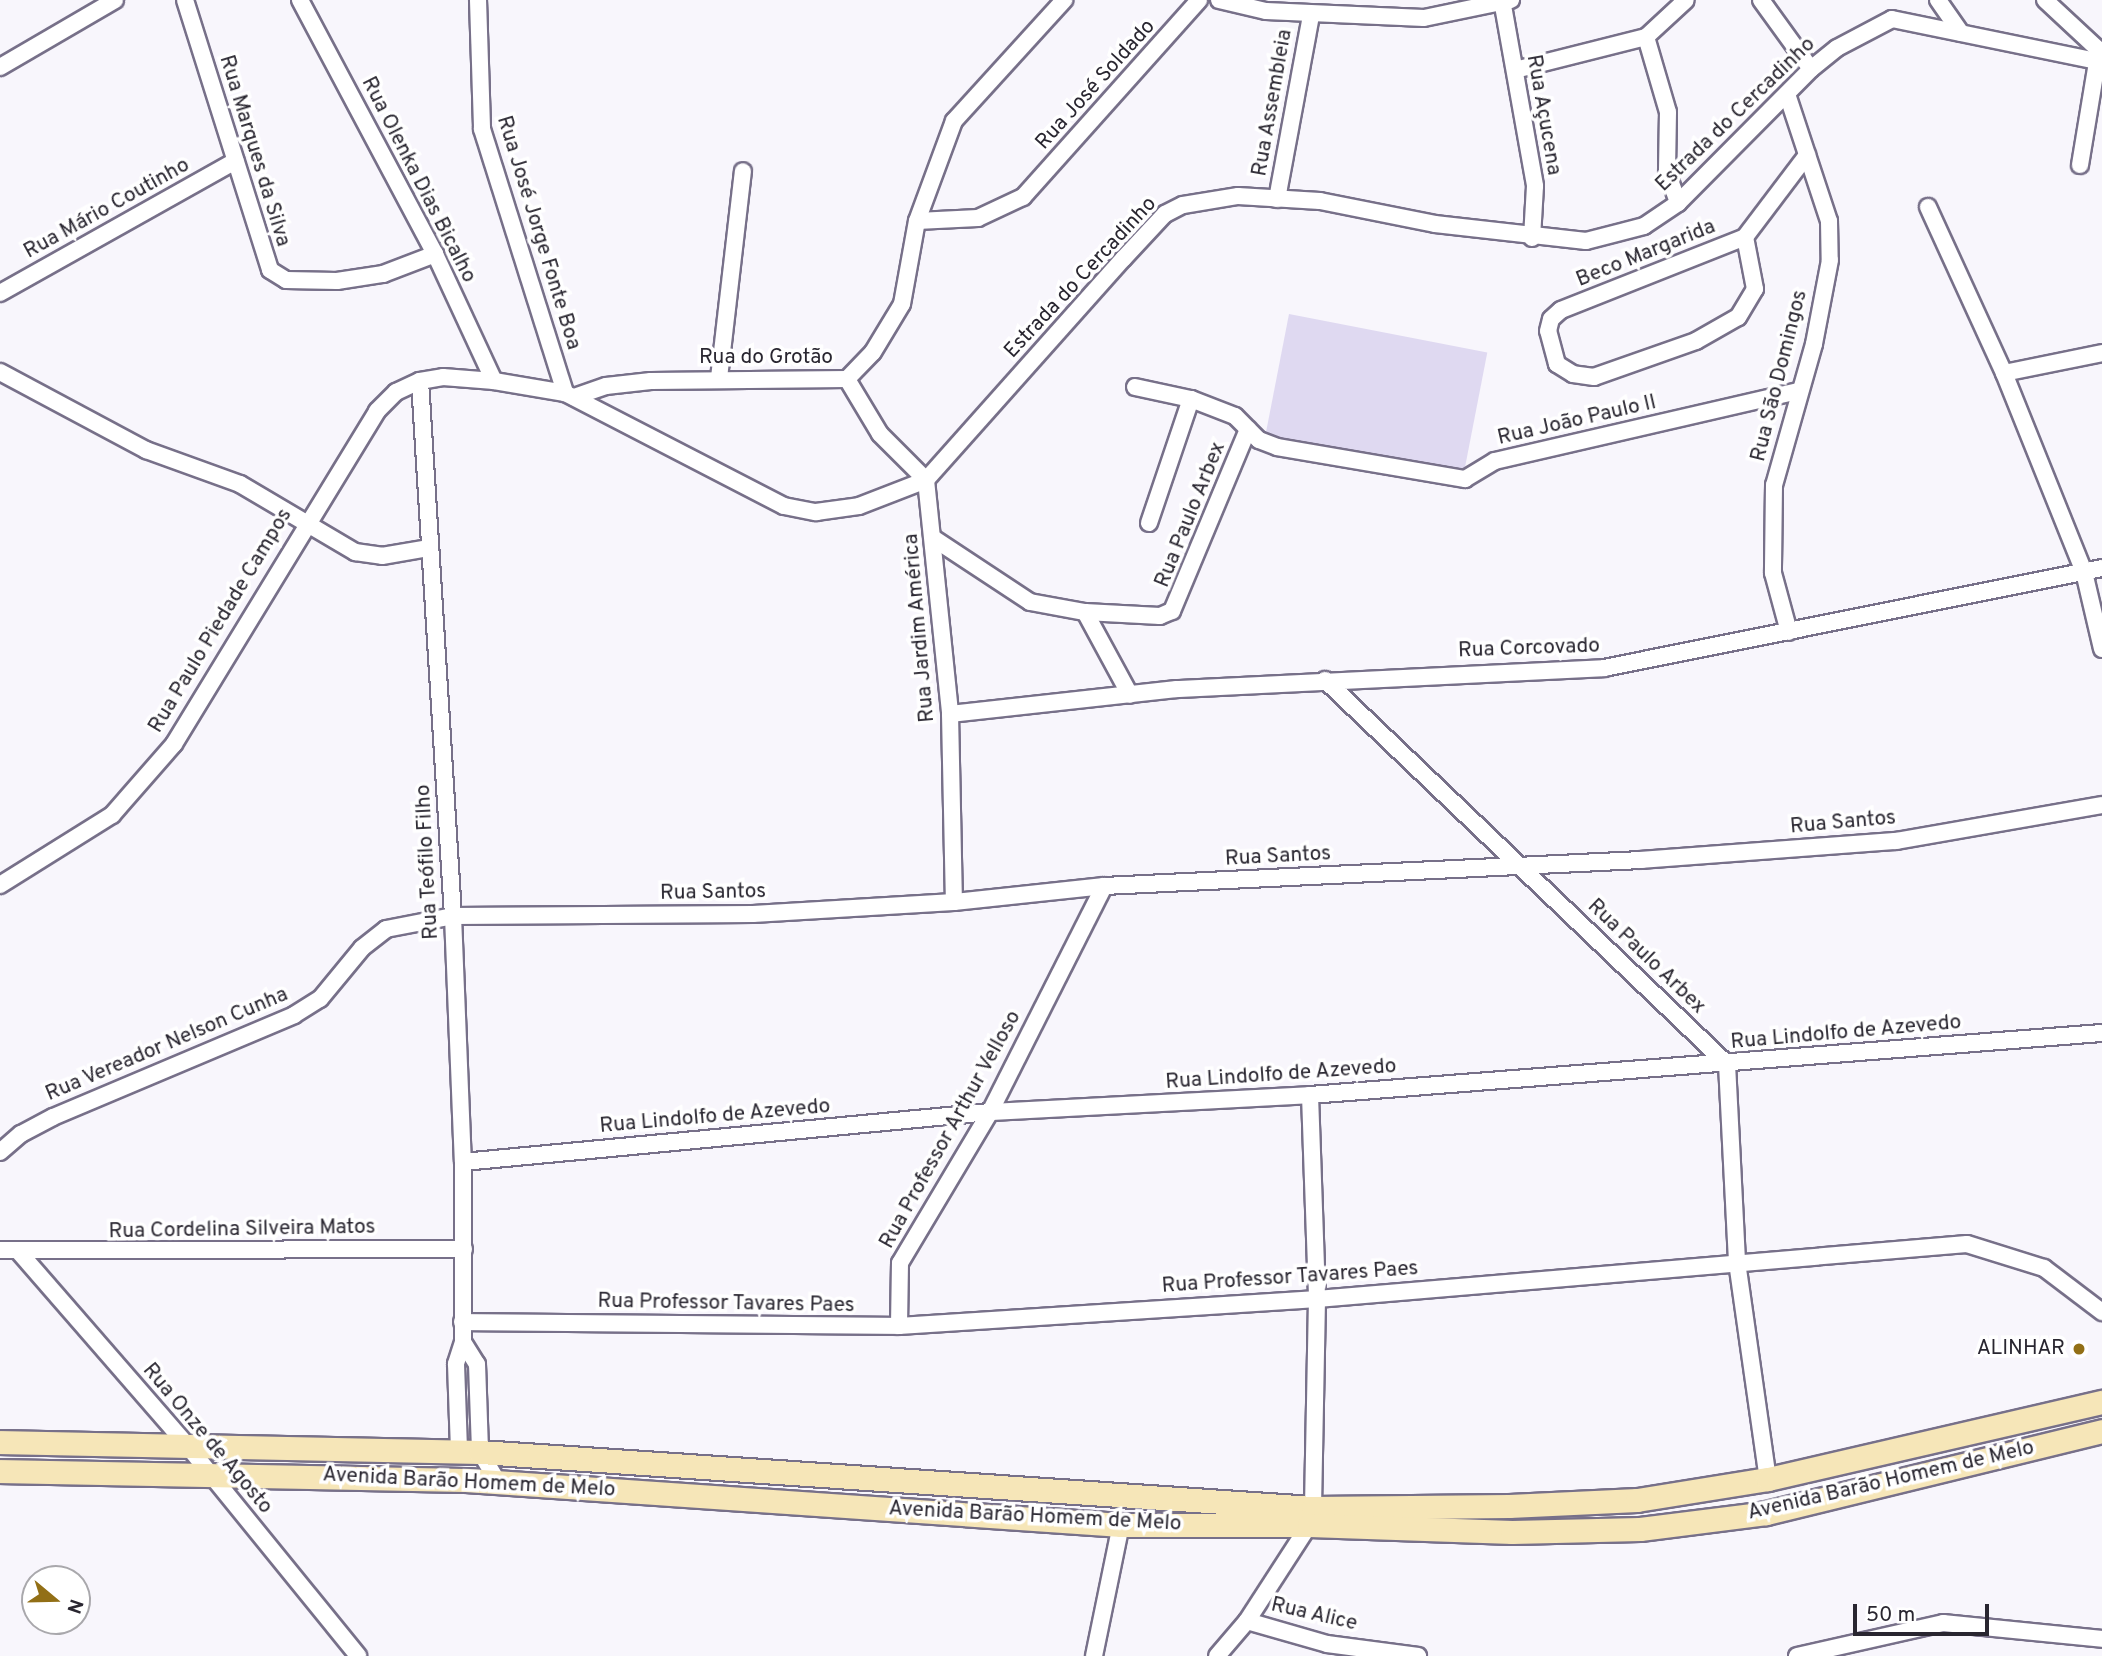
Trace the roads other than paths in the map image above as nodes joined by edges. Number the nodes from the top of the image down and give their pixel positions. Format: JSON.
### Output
{"nodes":[{"id":1,"x":115,"y":0,"type":"edge"},
{"id":2,"x":185,"y":0,"type":"edge"},
{"id":3,"x":300,"y":0,"type":"edge"},
{"id":4,"x":478,"y":0,"type":"edge"},
{"id":5,"x":1064,"y":0,"type":"edge"},
{"id":6,"x":1199,"y":0,"type":"edge"},
{"id":7,"x":1219,"y":0,"type":"edge"},
{"id":8,"x":1686,"y":0,"type":"edge"},
{"id":9,"x":1761,"y":0,"type":"edge"},
{"id":10,"x":1938,"y":0,"type":"edge"},
{"id":11,"x":2045,"y":0,"type":"edge"},
{"id":12,"x":1505,"y":1,"type":"edge"},
{"id":13,"x":1311,"y":15,"type":"junction"},
{"id":14,"x":1961,"y":33,"type":"junction"},
{"id":15,"x":1646,"y":37,"type":"junction"},
{"id":16,"x":2100,"y":59,"type":"edge"},
{"id":17,"x":0,"y":67,"type":"edge"},
{"id":18,"x":1811,"y":69,"type":"junction"},
{"id":19,"x":1515,"y":70,"type":"junction"},
{"id":20,"x":1787,"y":94,"type":"junction"},
{"id":21,"x":1807,"y":155,"type":"junction"},
{"id":22,"x":235,"y":161,"type":"junction"},
{"id":23,"x":2080,"y":165,"type":"dead end"},
{"id":24,"x":743,"y":171,"type":"dead end"},
{"id":25,"x":1277,"y":199,"type":"junction"},
{"id":26,"x":1678,"y":203,"type":"junction"},
{"id":27,"x":1928,"y":207,"type":"dead end"},
{"id":28,"x":917,"y":221,"type":"junction"},
{"id":29,"x":1745,"y":237,"type":"junction"},
{"id":30,"x":1532,"y":238,"type":"junction"},
{"id":31,"x":435,"y":254,"type":"junction"},
{"id":32,"x":0,"y":293,"type":"edge"},
{"id":33,"x":2102,"y":353,"type":"edge"},
{"id":34,"x":0,"y":372,"type":"edge"},
{"id":35,"x":2004,"y":373,"type":"junction"},
{"id":36,"x":719,"y":378,"type":"junction"},
{"id":37,"x":848,"y":379,"type":"junction"},
{"id":38,"x":420,"y":381,"type":"junction"},
{"id":39,"x":494,"y":381,"type":"junction"},
{"id":40,"x":1135,"y":387,"type":"dead end"},
{"id":41,"x":1799,"y":391,"type":"junction"},
{"id":42,"x":570,"y":395,"type":"junction"},
{"id":43,"x":1191,"y":399,"type":"junction"},
{"id":44,"x":1248,"y":429,"type":"junction"},
{"id":45,"x":926,"y":480,"type":"junction"},
{"id":46,"x":306,"y":522,"type":"junction"},
{"id":47,"x":1149,"y":523,"type":"dead end"},
{"id":48,"x":933,"y":538,"type":"junction"},
{"id":49,"x":429,"y":548,"type":"junction"},
{"id":50,"x":2102,"y":568,"type":"edge"},
{"id":51,"x":2084,"y":572,"type":"junction"},
{"id":52,"x":1085,"y":612,"type":"junction"},
{"id":53,"x":1789,"y":632,"type":"junction"},
{"id":54,"x":2102,"y":649,"type":"edge"},
{"id":55,"x":1325,"y":680,"type":"junction"},
{"id":56,"x":1130,"y":695,"type":"junction"},
{"id":57,"x":950,"y":714,"type":"junction"},
{"id":58,"x":2102,"y":804,"type":"edge"},
{"id":59,"x":1520,"y":866,"type":"junction"},
{"id":60,"x":0,"y":885,"type":"edge"},
{"id":61,"x":1104,"y":886,"type":"junction"},
{"id":62,"x":954,"y":902,"type":"junction"},
{"id":63,"x":453,"y":916,"type":"junction"},
{"id":64,"x":2102,"y":1033,"type":"edge"},
{"id":65,"x":1727,"y":1064,"type":"junction"},
{"id":66,"x":1310,"y":1094,"type":"junction"},
{"id":67,"x":990,"y":1112,"type":"junction"},
{"id":68,"x":0,"y":1153,"type":"edge"},
{"id":69,"x":463,"y":1162,"type":"junction"},
{"id":70,"x":464,"y":1249,"type":"junction"},
{"id":71,"x":0,"y":1250,"type":"edge"},
{"id":72,"x":20,"y":1253,"type":"junction"},
{"id":73,"x":1737,"y":1262,"type":"junction"},
{"id":74,"x":1317,"y":1299,"type":"junction"},
{"id":75,"x":2102,"y":1312,"type":"edge"},
{"id":76,"x":462,"y":1322,"type":"junction"},
{"id":77,"x":899,"y":1326,"type":"junction"},
{"id":78,"x":2102,"y":1402,"type":"edge"},
{"id":79,"x":2102,"y":1431,"type":"edge"},
{"id":80,"x":0,"y":1442,"type":"edge"},
{"id":81,"x":186,"y":1444,"type":"junction"},
{"id":82,"x":469,"y":1452,"type":"junction"},
{"id":83,"x":0,"y":1471,"type":"edge"},
{"id":84,"x":207,"y":1472,"type":"junction"},
{"id":85,"x":1768,"y":1479,"type":"junction"},
{"id":86,"x":498,"y":1482,"type":"junction"},
{"id":87,"x":1311,"y":1517,"type":"junction"},
{"id":88,"x":1121,"y":1525,"type":"junction"},
{"id":89,"x":1247,"y":1621,"type":"junction"},
{"id":90,"x":2102,"y":1639,"type":"edge"},
{"id":91,"x":1327,"y":1650,"type":"edge"},
{"id":92,"x":358,"y":1656,"type":"edge"},
{"id":93,"x":1094,"y":1656,"type":"edge"},
{"id":94,"x":1217,"y":1656,"type":"edge"},
{"id":95,"x":1418,"y":1656,"type":"edge"},
{"id":96,"x":1797,"y":1656,"type":"edge"}],
"edges":[{"from":1,"to":17,"type":"street"},
{"from":2,"to":22,"type":"street","name":"Rua Marques da Silva"},
{"from":3,"to":31,"type":"street","name":"Rua Olenka Dias Bicalho"},
{"from":4,"to":42,"type":"street","name":"Rua José Jorge Fonte Boa"},
{"from":5,"to":28,"type":"street","name":"Rua do Grotão"},
{"from":6,"to":28,"type":"street","name":"Rua José Soldado"},
{"from":7,"to":13,"type":"street"},
{"from":8,"to":15,"type":"street"},
{"from":9,"to":18,"type":"street"},
{"from":10,"to":14,"type":"street"},
{"from":11,"to":16,"type":"street"},
{"from":12,"to":13,"type":"street"},
{"from":12,"to":19,"type":"street","name":"Rua Açucena"},
{"from":13,"to":25,"type":"street","name":"Rua Assembleia"},
{"from":14,"to":16,"type":"street","name":"Estrada do Cercadinho"},
{"from":14,"to":18,"type":"street","name":"Estrada do Cercadinho"},
{"from":15,"to":19,"type":"street"},
{"from":15,"to":26,"type":"street"},
{"from":16,"to":23,"type":"street"},
{"from":18,"to":20,"type":"street","name":"Estrada do Cercadinho"},
{"from":19,"to":30,"type":"street","name":"Rua Açucena"},
{"from":20,"to":21,"type":"street","name":"Rua São Domingos"},
{"from":20,"to":26,"type":"street","name":"Estrada do Cercadinho"},
{"from":21,"to":29,"type":"street"},
{"from":21,"to":41,"type":"street","name":"Rua São Domingos"},
{"from":22,"to":31,"type":"street","name":"Rua Marques da Silva"},
{"from":22,"to":32,"type":"street","name":"Rua Mário Coutinho"},
{"from":24,"to":36,"type":"street"},
{"from":25,"to":30,"type":"street","name":"Estrada do Cercadinho"},
{"from":25,"to":45,"type":"street","name":"Estrada do Cercadinho"},
{"from":26,"to":30,"type":"street","name":"Estrada do Cercadinho"},
{"from":27,"to":35,"type":"street"},
{"from":28,"to":37,"type":"street","name":"Rua do Grotão"},
{"from":29,"to":29,"type":"street","name":"Beco Margarida"},
{"from":31,"to":39,"type":"street","name":"Rua Olenka Dias Bicalho"},
{"from":33,"to":35,"type":"street"},
{"from":34,"to":46,"type":"street"},
{"from":35,"to":51,"type":"street"},
{"from":36,"to":37,"type":"street","name":"Rua do Grotão"},
{"from":36,"to":42,"type":"street","name":"Rua do Grotão"},
{"from":37,"to":45,"type":"street"},
{"from":38,"to":39,"type":"street","name":"Estrada do Cercadinho"},
{"from":38,"to":46,"type":"street","name":"Rua Paulo Piedade Campos"},
{"from":38,"to":49,"type":"street","name":"Rua Teófilo Filho"},
{"from":39,"to":42,"type":"street","name":"Estrada do Cercadinho"},
{"from":40,"to":43,"type":"street","name":"Rua João Paulo II"},
{"from":41,"to":44,"type":"street","name":"Rua João Paulo II"},
{"from":41,"to":53,"type":"street","name":"Rua São Domingos"},
{"from":42,"to":45,"type":"street","name":"Estrada do Cercadinho"},
{"from":43,"to":44,"type":"street","name":"Rua João Paulo II"},
{"from":43,"to":47,"type":"street"},
{"from":44,"to":52,"type":"street","name":"Rua Paulo Arbex"},
{"from":45,"to":48,"type":"street","name":"Rua Jardim América"},
{"from":46,"to":49,"type":"street"},
{"from":46,"to":60,"type":"street","name":"Rua Paulo Piedade Campos"},
{"from":48,"to":52,"type":"street"},
{"from":48,"to":57,"type":"street","name":"Rua Jardim América"},
{"from":49,"to":63,"type":"street","name":"Rua Teófilo Filho"},
{"from":50,"to":51,"type":"street","name":"Rua Corcovado"},
{"from":51,"to":53,"type":"street","name":"Rua Corcovado"},
{"from":51,"to":54,"type":"street"},
{"from":52,"to":56,"type":"street"},
{"from":53,"to":55,"type":"street","name":"Rua Corcovado"},
{"from":55,"to":56,"type":"street","name":"Rua Corcovado"},
{"from":55,"to":59,"type":"street","name":"Rua Paulo Arbex"},
{"from":56,"to":57,"type":"street","name":"Rua Corcovado"},
{"from":57,"to":62,"type":"street","name":"Rua Jardim América"},
{"from":58,"to":59,"type":"street","name":"Rua Santos"},
{"from":59,"to":61,"type":"street","name":"Rua Santos"},
{"from":59,"to":65,"type":"street","name":"Rua Paulo Arbex"},
{"from":61,"to":62,"type":"street","name":"Rua Santos"},
{"from":61,"to":67,"type":"street","name":"Rua Professor Arthur Velloso"},
{"from":62,"to":63,"type":"street","name":"Rua Santos"},
{"from":63,"to":68,"type":"street","name":"Rua Vereador Nelson Cunha"},
{"from":63,"to":69,"type":"street","name":"Rua Teófilo Filho"},
{"from":64,"to":65,"type":"street","name":"Rua Lindolfo de Azevedo"},
{"from":65,"to":66,"type":"street","name":"Rua Lindolfo de Azevedo"},
{"from":65,"to":73,"type":"street"},
{"from":66,"to":67,"type":"street","name":"Rua Lindolfo de Azevedo"},
{"from":66,"to":74,"type":"street"},
{"from":67,"to":69,"type":"street","name":"Rua Lindolfo de Azevedo"},
{"from":67,"to":77,"type":"street","name":"Rua Professor Arthur Velloso"},
{"from":69,"to":70,"type":"street","name":"Rua Teófilo Filho"},
{"from":70,"to":72,"type":"street","name":"Rua Cordelina Silveira Matos"},
{"from":70,"to":76,"type":"street","name":"Rua Teófilo Filho"},
{"from":71,"to":72,"type":"street"},
{"from":72,"to":81,"type":"street","name":"Rua Onze de Agosto"},
{"from":73,"to":74,"type":"street","name":"Rua Professor Tavares Paes"},
{"from":73,"to":75,"type":"street","name":"Rua Professor Tavares Paes"},
{"from":73,"to":85,"type":"street"},
{"from":74,"to":77,"type":"street","name":"Rua Professor Tavares Paes"},
{"from":74,"to":87,"type":"street"},
{"from":76,"to":77,"type":"street","name":"Rua Professor Tavares Paes"},
{"from":76,"to":82,"type":"street","name":"Rua Teófilo Filho"},
{"from":78,"to":85,"type":"main road","name":"Avenida Barão Homem de Melo"},
{"from":79,"to":87,"type":"main road","name":"Avenida Barão Homem de Melo"},
{"from":80,"to":81,"type":"main road","name":"Avenida Barão Homem de Melo"},
{"from":81,"to":82,"type":"main road","name":"Avenida Barão Homem de Melo"},
{"from":81,"to":84,"type":"street","name":"Rua Onze de Agosto"},
{"from":82,"to":86,"type":"street"},
{"from":82,"to":87,"type":"main road","name":"Avenida Barão Homem de Melo"},
{"from":83,"to":84,"type":"main road","name":"Avenida Barão Homem de Melo"},
{"from":84,"to":86,"type":"main road","name":"Avenida Barão Homem de Melo"},
{"from":84,"to":92,"type":"street","name":"Rua Onze de Agosto"},
{"from":85,"to":87,"type":"main road","name":"Avenida Barão Homem de Melo"},
{"from":86,"to":88,"type":"main road","name":"Avenida Barão Homem de Melo"},
{"from":87,"to":88,"type":"main road","name":"Avenida Barão Homem de Melo"},
{"from":87,"to":89,"type":"street"},
{"from":88,"to":93,"type":"street"},
{"from":89,"to":91,"type":"street","name":"Rua Alice"},
{"from":89,"to":94,"type":"street","name":"Rua Alice"},
{"from":90,"to":96,"type":"street"},
{"from":91,"to":95,"type":"street","name":"Rua Alice"}]}
